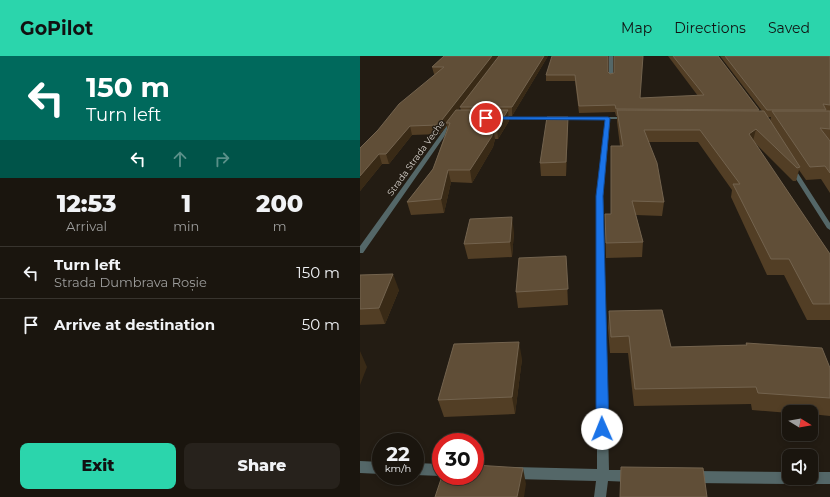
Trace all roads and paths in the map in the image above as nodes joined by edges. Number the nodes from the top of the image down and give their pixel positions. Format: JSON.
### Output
{"nodes":[{"id":1,"x":611,"y":56,"type":"edge"},
{"id":2,"x":611,"y":78,"type":"edge"},
{"id":3,"x":455,"y":118,"type":"edge"},
{"id":4,"x":494,"y":118,"type":"edge"},
{"id":5,"x":608,"y":118,"type":"junction"},
{"id":6,"x":631,"y":118,"type":"edge"},
{"id":7,"x":790,"y":165,"type":"edge"},
{"id":8,"x":830,"y":228,"type":"edge"},
{"id":9,"x":360,"y":251,"type":"edge"},
{"id":10,"x":360,"y":467,"type":"edge"},
{"id":11,"x":372,"y":468,"type":"edge"},
{"id":12,"x":499,"y":472,"type":"edge"},
{"id":13,"x":603,"y":476,"type":"junction"},
{"id":14,"x":642,"y":476,"type":"edge"},
{"id":15,"x":680,"y":477,"type":"edge"},
{"id":16,"x":782,"y":478,"type":"edge"},
{"id":17,"x":818,"y":478,"type":"edge"},
{"id":18,"x":830,"y":478,"type":"edge"},
{"id":19,"x":600,"y":497,"type":"edge"}],
"edges":[{"from":1,"to":2,"type":"street"},
{"from":3,"to":9,"type":"street","name":"Strada Strada Veche"},
{"from":4,"to":5,"type":"street"},
{"from":5,"to":6,"type":"street"},
{"from":5,"to":13,"type":"street"},
{"from":7,"to":8,"type":"street"},
{"from":10,"to":11,"type":"street"},
{"from":12,"to":13,"type":"street"},
{"from":13,"to":14,"type":"street"},
{"from":13,"to":19,"type":"street"},
{"from":15,"to":16,"type":"street"},
{"from":17,"to":18,"type":"street"}]}
